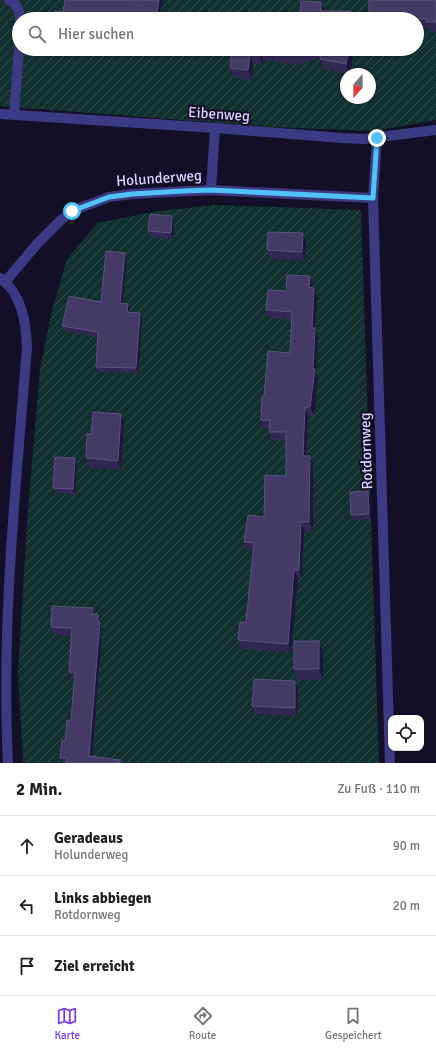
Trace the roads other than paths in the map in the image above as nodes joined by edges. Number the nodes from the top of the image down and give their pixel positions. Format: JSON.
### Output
{"nodes":[{"id":1,"x":9,"y":0,"type":"edge"},
{"id":2,"x":20,"y":12,"type":"edge"},
{"id":3,"x":18,"y":56,"type":"edge"},
{"id":4,"x":0,"y":114,"type":"edge"},
{"id":5,"x":14,"y":116,"type":"junction"},
{"id":6,"x":215,"y":128,"type":"junction"},
{"id":7,"x":436,"y":130,"type":"edge"},
{"id":8,"x":377,"y":138,"type":"junction"},
{"id":9,"x":211,"y":190,"type":"junction"},
{"id":10,"x":373,"y":198,"type":"junction"},
{"id":11,"x":2,"y":280,"type":"edge"},
{"id":12,"x":8,"y":763,"type":"edge"},
{"id":13,"x":390,"y":763,"type":"edge"}],
"edges":[{"from":1,"to":2,"type":"street"},
{"from":3,"to":5,"type":"street"},
{"from":4,"to":5,"type":"street","name":"Eibenweg"},
{"from":5,"to":6,"type":"street","name":"Eibenweg"},
{"from":6,"to":8,"type":"street","name":"Eibenweg"},
{"from":6,"to":9,"type":"street"},
{"from":7,"to":8,"type":"street","name":"Eibenweg"},
{"from":8,"to":10,"type":"street","name":"Rotdornweg"},
{"from":9,"to":10,"type":"street","name":"Holunderweg"},
{"from":9,"to":11,"type":"street","name":"Holunderweg"},
{"from":10,"to":13,"type":"street","name":"Rotdornweg"},
{"from":11,"to":12,"type":"street"}]}
